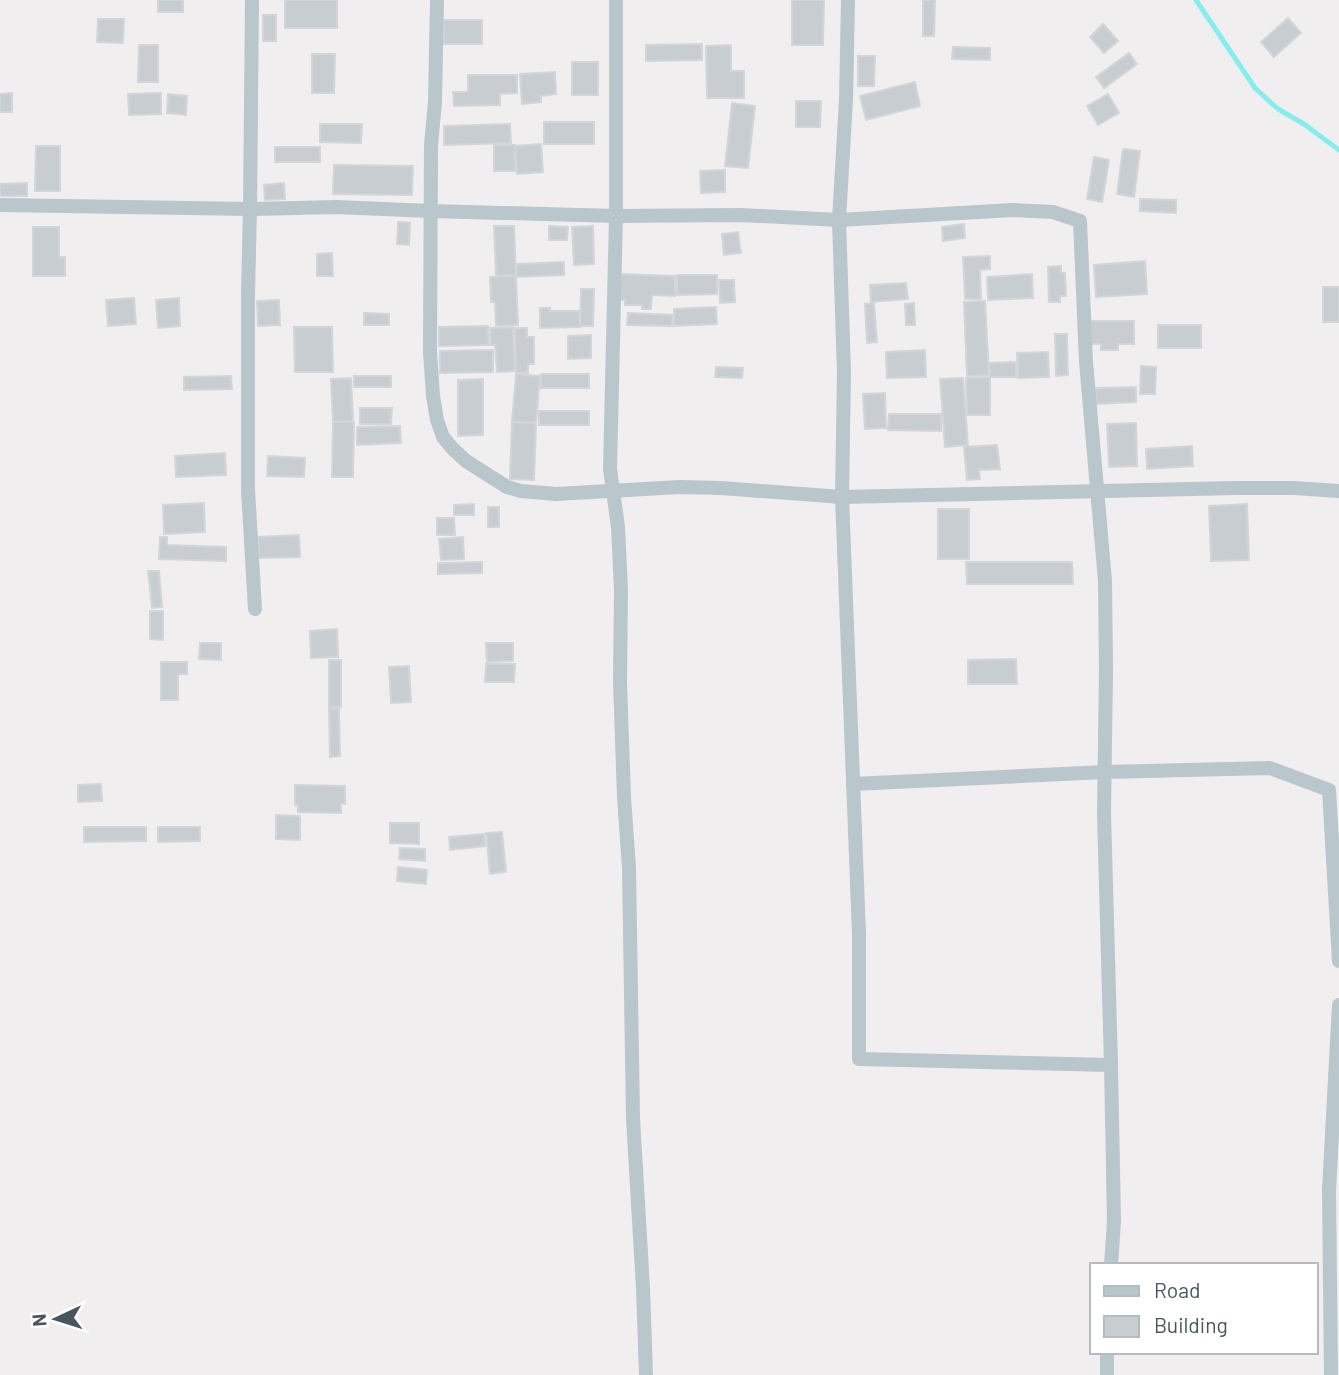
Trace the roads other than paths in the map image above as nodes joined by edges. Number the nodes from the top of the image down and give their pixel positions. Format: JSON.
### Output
{"nodes":[{"id":1,"x":252,"y":0,"type":"edge"},
{"id":2,"x":438,"y":0,"type":"edge"},
{"id":3,"x":616,"y":0,"type":"edge"},
{"id":4,"x":848,"y":0,"type":"edge"},
{"id":5,"x":0,"y":205,"type":"edge"},
{"id":6,"x":250,"y":209,"type":"junction"},
{"id":7,"x":431,"y":211,"type":"junction"},
{"id":8,"x":616,"y":216,"type":"junction"},
{"id":9,"x":839,"y":220,"type":"junction"},
{"id":10,"x":613,"y":491,"type":"junction"},
{"id":11,"x":1098,"y":491,"type":"junction"},
{"id":12,"x":1339,"y":491,"type":"edge"},
{"id":13,"x":842,"y":497,"type":"junction"},
{"id":14,"x":255,"y":609,"type":"dead end"},
{"id":15,"x":1105,"y":772,"type":"junction"},
{"id":16,"x":853,"y":784,"type":"junction"},
{"id":17,"x":1339,"y":961,"type":"edge"},
{"id":18,"x":1339,"y":1004,"type":"edge"},
{"id":19,"x":1111,"y":1065,"type":"junction"},
{"id":20,"x":1111,"y":1263,"type":"edge"},
{"id":21,"x":1107,"y":1354,"type":"edge"},
{"id":22,"x":646,"y":1375,"type":"edge"},
{"id":23,"x":1107,"y":1375,"type":"edge"},
{"id":24,"x":1331,"y":1375,"type":"edge"}],
"edges":[{"from":1,"to":6,"type":"street"},
{"from":2,"to":7,"type":"street"},
{"from":3,"to":8,"type":"street"},
{"from":4,"to":9,"type":"street"},
{"from":5,"to":6,"type":"street"},
{"from":6,"to":7,"type":"street"},
{"from":6,"to":14,"type":"street"},
{"from":7,"to":8,"type":"street"},
{"from":7,"to":10,"type":"street"},
{"from":8,"to":9,"type":"street"},
{"from":8,"to":10,"type":"street"},
{"from":9,"to":11,"type":"street"},
{"from":9,"to":13,"type":"street"},
{"from":10,"to":13,"type":"street"},
{"from":10,"to":22,"type":"street"},
{"from":11,"to":12,"type":"street"},
{"from":11,"to":13,"type":"street"},
{"from":11,"to":15,"type":"street"},
{"from":13,"to":16,"type":"street"},
{"from":15,"to":16,"type":"street"},
{"from":15,"to":17,"type":"street"},
{"from":15,"to":19,"type":"street"},
{"from":16,"to":19,"type":"street"},
{"from":18,"to":24,"type":"street"},
{"from":19,"to":20,"type":"street"},
{"from":21,"to":23,"type":"street"}]}
